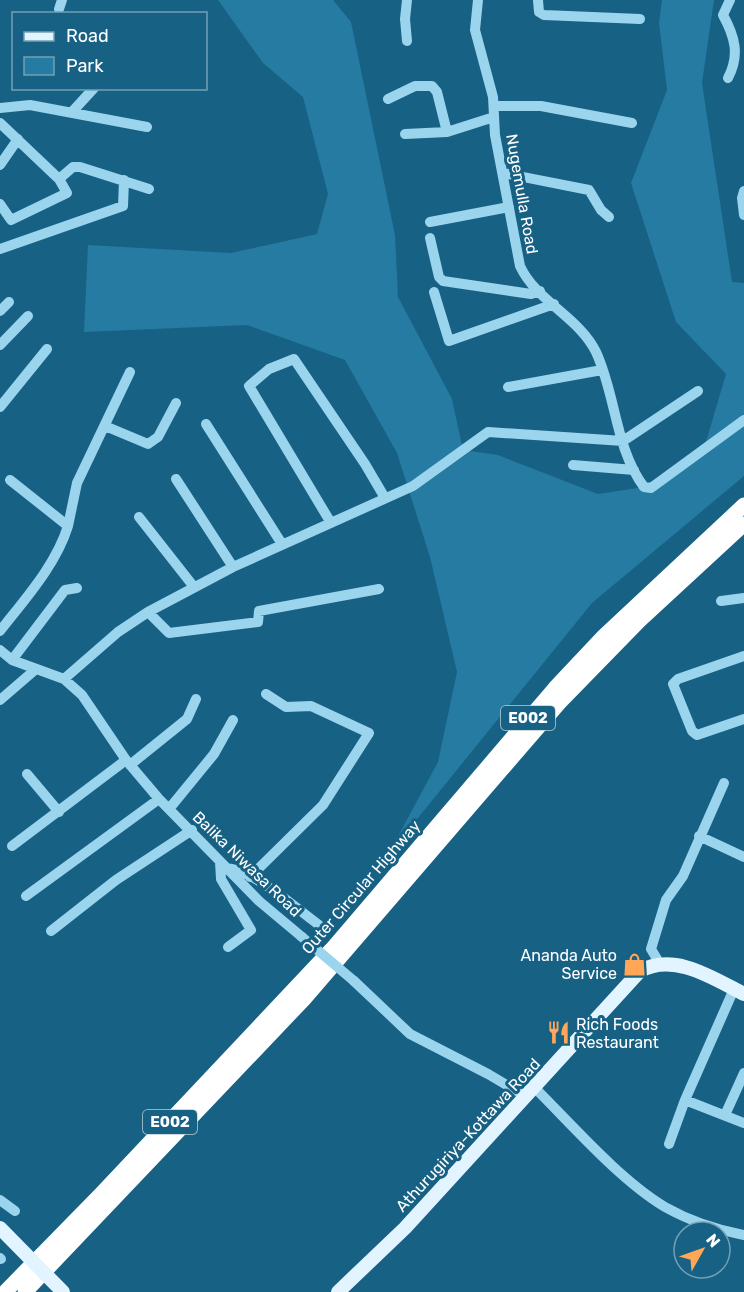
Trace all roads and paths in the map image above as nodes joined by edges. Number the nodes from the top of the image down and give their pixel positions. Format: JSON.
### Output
{"nodes":[{"id":1,"x":407,"y":0,"type":"edge"},
{"id":2,"x":478,"y":0,"type":"edge"},
{"id":3,"x":538,"y":0,"type":"edge"},
{"id":4,"x":730,"y":0,"type":"edge"},
{"id":5,"x":640,"y":20,"type":"dead end"},
{"id":6,"x":730,"y":28,"type":"junction"},
{"id":7,"x":744,"y":33,"type":"edge"},
{"id":8,"x":407,"y":41,"type":"dead end"},
{"id":9,"x":739,"y":68,"type":"edge"},
{"id":10,"x":728,"y":78,"type":"dead end"},
{"id":11,"x":92,"y":90,"type":"edge"},
{"id":12,"x":387,"y":99,"type":"dead end"},
{"id":13,"x":0,"y":108,"type":"edge"},
{"id":14,"x":494,"y":111,"type":"junction"},
{"id":15,"x":72,"y":112,"type":"junction"},
{"id":16,"x":0,"y":123,"type":"edge"},
{"id":17,"x":632,"y":123,"type":"dead end"},
{"id":18,"x":147,"y":127,"type":"dead end"},
{"id":19,"x":447,"y":132,"type":"junction"},
{"id":20,"x":405,"y":134,"type":"dead end"},
{"id":21,"x":18,"y":139,"type":"junction"},
{"id":22,"x":0,"y":163,"type":"edge"},
{"id":23,"x":502,"y":173,"type":"junction"},
{"id":24,"x":59,"y":179,"type":"junction"},
{"id":25,"x":124,"y":180,"type":"junction"},
{"id":26,"x":149,"y":189,"type":"dead end"},
{"id":27,"x":743,"y":196,"type":"edge"},
{"id":28,"x":0,"y":204,"type":"edge"},
{"id":29,"x":509,"y":207,"type":"junction"},
{"id":30,"x":744,"y":214,"type":"edge"},
{"id":31,"x":609,"y":218,"type":"dead end"},
{"id":32,"x":430,"y":222,"type":"dead end"},
{"id":33,"x":430,"y":238,"type":"dead end"},
{"id":34,"x":0,"y":249,"type":"edge"},
{"id":35,"x":540,"y":291,"type":"junction"},
{"id":36,"x":434,"y":292,"type":"dead end"},
{"id":37,"x":9,"y":302,"type":"dead end"},
{"id":38,"x":554,"y":304,"type":"junction"},
{"id":39,"x":0,"y":311,"type":"edge"},
{"id":40,"x":28,"y":316,"type":"dead end"},
{"id":41,"x":0,"y":345,"type":"edge"},
{"id":42,"x":47,"y":349,"type":"dead end"},
{"id":43,"x":602,"y":370,"type":"junction"},
{"id":44,"x":130,"y":372,"type":"dead end"},
{"id":45,"x":508,"y":387,"type":"dead end"},
{"id":46,"x":698,"y":391,"type":"dead end"},
{"id":47,"x":176,"y":403,"type":"dead end"},
{"id":48,"x":0,"y":407,"type":"edge"},
{"id":49,"x":744,"y":420,"type":"edge"},
{"id":50,"x":206,"y":424,"type":"dead end"},
{"id":51,"x":105,"y":426,"type":"junction"},
{"id":52,"x":622,"y":441,"type":"junction"},
{"id":53,"x":573,"y":465,"type":"dead end"},
{"id":54,"x":634,"y":470,"type":"junction"},
{"id":55,"x":176,"y":479,"type":"dead end"},
{"id":56,"x":10,"y":480,"type":"dead end"},
{"id":57,"x":384,"y":498,"type":"junction"},
{"id":58,"x":744,"y":505,"type":"edge"},
{"id":59,"x":139,"y":517,"type":"dead end"},
{"id":60,"x":331,"y":523,"type":"junction"},
{"id":61,"x":744,"y":524,"type":"edge"},
{"id":62,"x":68,"y":526,"type":"junction"},
{"id":63,"x":282,"y":544,"type":"junction"},
{"id":64,"x":234,"y":567,"type":"junction"},
{"id":65,"x":194,"y":587,"type":"junction"},
{"id":66,"x":77,"y":588,"type":"dead end"},
{"id":67,"x":379,"y":589,"type":"dead end"},
{"id":68,"x":744,"y":598,"type":"edge"},
{"id":69,"x":721,"y":601,"type":"dead end"},
{"id":70,"x":148,"y":612,"type":"junction"},
{"id":71,"x":0,"y":631,"type":"edge"},
{"id":72,"x":0,"y":650,"type":"edge"},
{"id":73,"x":744,"y":656,"type":"edge"},
{"id":74,"x":12,"y":660,"type":"junction"},
{"id":75,"x":36,"y":669,"type":"junction"},
{"id":76,"x":64,"y":680,"type":"junction"},
{"id":77,"x":266,"y":694,"type":"dead end"},
{"id":78,"x":196,"y":699,"type":"dead end"},
{"id":79,"x":0,"y":700,"type":"edge"},
{"id":80,"x":744,"y":719,"type":"edge"},
{"id":81,"x":233,"y":720,"type":"dead end"},
{"id":82,"x":128,"y":763,"type":"junction"},
{"id":83,"x":27,"y":774,"type":"dead end"},
{"id":84,"x":724,"y":783,"type":"dead end"},
{"id":85,"x":159,"y":799,"type":"junction"},
{"id":86,"x":169,"y":808,"type":"junction"},
{"id":87,"x":59,"y":812,"type":"junction"},
{"id":88,"x":192,"y":830,"type":"junction"},
{"id":89,"x":699,"y":836,"type":"junction"},
{"id":90,"x":12,"y":846,"type":"dead end"},
{"id":91,"x":744,"y":857,"type":"edge"},
{"id":92,"x":223,"y":865,"type":"junction"},
{"id":93,"x":250,"y":876,"type":"junction"},
{"id":94,"x":26,"y":897,"type":"dead end"},
{"id":95,"x":319,"y":925,"type":"dead end"},
{"id":96,"x":51,"y":931,"type":"dead end"},
{"id":97,"x":228,"y":947,"type":"dead end"},
{"id":98,"x":660,"y":964,"type":"junction"},
{"id":99,"x":739,"y":991,"type":"edge"},
{"id":100,"x":744,"y":1073,"type":"edge"},
{"id":101,"x":531,"y":1093,"type":"junction"},
{"id":102,"x":685,"y":1100,"type":"junction"},
{"id":103,"x":724,"y":1115,"type":"junction"},
{"id":104,"x":744,"y":1123,"type":"edge"},
{"id":105,"x":669,"y":1144,"type":"dead end"},
{"id":106,"x":0,"y":1200,"type":"edge"},
{"id":107,"x":15,"y":1211,"type":"dead end"},
{"id":108,"x":0,"y":1228,"type":"edge"},
{"id":109,"x":744,"y":1235,"type":"edge"},
{"id":110,"x":5,"y":1292,"type":"edge"},
{"id":111,"x":25,"y":1292,"type":"edge"},
{"id":112,"x":63,"y":1292,"type":"edge"},
{"id":113,"x":338,"y":1292,"type":"edge"}],
"edges":[{"from":1,"to":8,"type":"street"},
{"from":2,"to":14,"type":"street","name":"Nugemulla Road"},
{"from":3,"to":5,"type":"street"},
{"from":4,"to":6,"type":"street"},
{"from":6,"to":7,"type":"street"},
{"from":6,"to":9,"type":"street"},
{"from":9,"to":10,"type":"street"},
{"from":11,"to":15,"type":"street"},
{"from":12,"to":19,"type":"street"},
{"from":13,"to":15,"type":"street"},
{"from":14,"to":17,"type":"street"},
{"from":14,"to":19,"type":"street"},
{"from":14,"to":23,"type":"street","name":"Nugemulla Road"},
{"from":15,"to":18,"type":"street"},
{"from":16,"to":21,"type":"street"},
{"from":19,"to":20,"type":"street"},
{"from":21,"to":22,"type":"street"},
{"from":21,"to":24,"type":"street"},
{"from":23,"to":29,"type":"street","name":"Nugemulla Road"},
{"from":23,"to":31,"type":"street"},
{"from":24,"to":25,"type":"street"},
{"from":24,"to":28,"type":"street"},
{"from":25,"to":26,"type":"street"},
{"from":25,"to":34,"type":"street"},
{"from":27,"to":30,"type":"street"},
{"from":29,"to":32,"type":"street"},
{"from":29,"to":35,"type":"street","name":"Nugemulla Road"},
{"from":33,"to":35,"type":"street"},
{"from":35,"to":38,"type":"street","name":"Nugemulla Road"},
{"from":36,"to":38,"type":"street"},
{"from":37,"to":39,"type":"street"},
{"from":38,"to":43,"type":"street","name":"Nugemulla Road"},
{"from":40,"to":41,"type":"street"},
{"from":42,"to":48,"type":"street"},
{"from":43,"to":45,"type":"street"},
{"from":43,"to":52,"type":"street","name":"Nugemulla Road"},
{"from":44,"to":51,"type":"street"},
{"from":46,"to":52,"type":"street"},
{"from":47,"to":51,"type":"street"},
{"from":49,"to":54,"type":"street","name":"Nugemulla Road"},
{"from":50,"to":63,"type":"street"},
{"from":51,"to":62,"type":"street"},
{"from":52,"to":54,"type":"street","name":"Nugemulla Road"},
{"from":52,"to":57,"type":"street"},
{"from":53,"to":54,"type":"street"},
{"from":55,"to":64,"type":"street"},
{"from":56,"to":62,"type":"street"},
{"from":57,"to":60,"type":"street"},
{"from":57,"to":60,"type":"street"},
{"from":58,"to":110,"type":"highway","name":"Outer Circular Highway","number":"E002"},
{"from":59,"to":65,"type":"street"},
{"from":60,"to":63,"type":"street"},
{"from":61,"to":111,"type":"highway","name":"Outer Circular Highway","number":"E002"},
{"from":62,"to":71,"type":"street"},
{"from":63,"to":64,"type":"street"},
{"from":64,"to":65,"type":"street"},
{"from":65,"to":70,"type":"street"},
{"from":66,"to":74,"type":"street"},
{"from":67,"to":70,"type":"street"},
{"from":68,"to":69,"type":"street"},
{"from":70,"to":76,"type":"street"},
{"from":72,"to":74,"type":"street","name":"Balika Niwasa Road"},
{"from":73,"to":80,"type":"street"},
{"from":74,"to":75,"type":"street","name":"Balika Niwasa Road"},
{"from":75,"to":76,"type":"street","name":"Balika Niwasa Road"},
{"from":75,"to":79,"type":"street"},
{"from":76,"to":82,"type":"street","name":"Balika Niwasa Road"},
{"from":77,"to":93,"type":"street"},
{"from":78,"to":82,"type":"street"},
{"from":81,"to":86,"type":"street"},
{"from":82,"to":85,"type":"street","name":"Balika Niwasa Road"},
{"from":82,"to":87,"type":"street"},
{"from":83,"to":87,"type":"street"},
{"from":84,"to":89,"type":"street"},
{"from":85,"to":86,"type":"street","name":"Balika Niwasa Road"},
{"from":85,"to":94,"type":"street"},
{"from":86,"to":88,"type":"street","name":"Balika Niwasa Road"},
{"from":87,"to":90,"type":"street"},
{"from":88,"to":92,"type":"street","name":"Balika Niwasa Road"},
{"from":88,"to":96,"type":"street"},
{"from":89,"to":91,"type":"street"},
{"from":89,"to":98,"type":"street"},
{"from":92,"to":93,"type":"street"},
{"from":92,"to":97,"type":"street"},
{"from":92,"to":101,"type":"street","name":"Balika Niwasa Road","bridge":true},
{"from":93,"to":95,"type":"street"},
{"from":98,"to":99,"type":"main road"},
{"from":98,"to":101,"type":"main road","name":"Athurugiriya-Kottawa Road"},
{"from":99,"to":102,"type":"street"},
{"from":100,"to":103,"type":"street"},
{"from":101,"to":109,"type":"street","name":"Balika Niwasa Road"},
{"from":101,"to":113,"type":"main road","name":"Athurugiriya-Kottawa Road"},
{"from":102,"to":103,"type":"street"},
{"from":102,"to":105,"type":"street"},
{"from":103,"to":104,"type":"street"},
{"from":106,"to":107,"type":"street"},
{"from":108,"to":112,"type":"main road","bridge":true}]}
